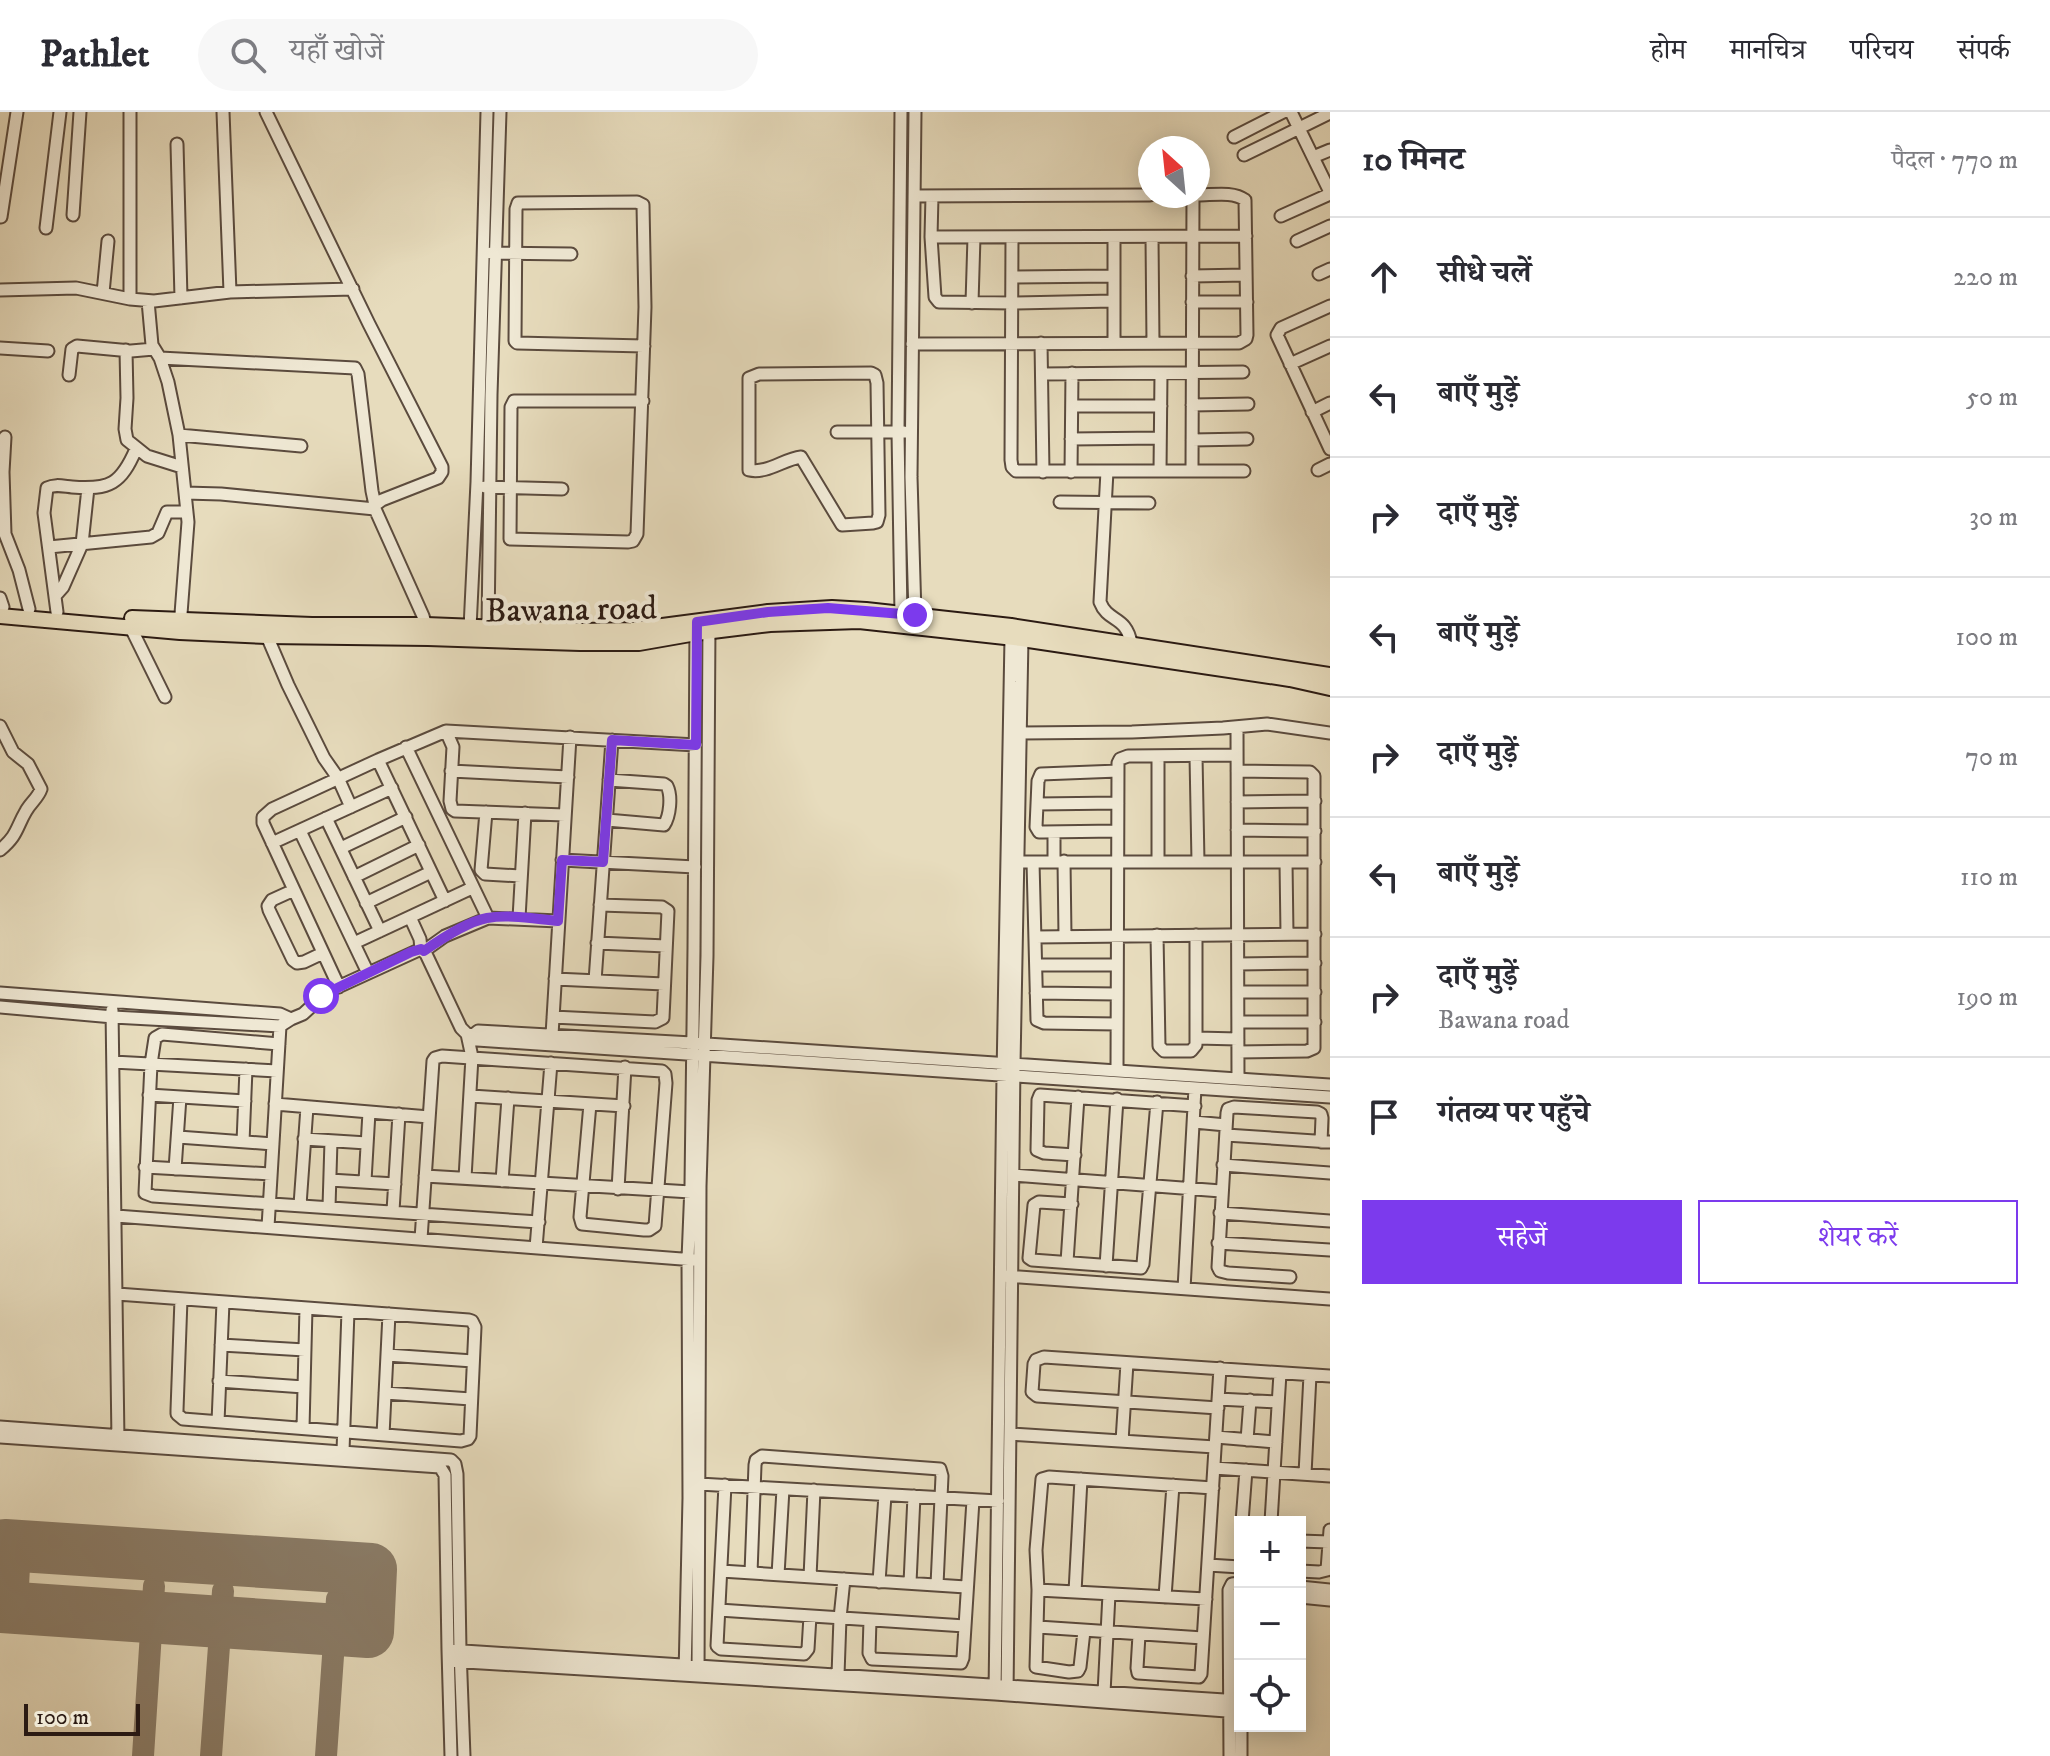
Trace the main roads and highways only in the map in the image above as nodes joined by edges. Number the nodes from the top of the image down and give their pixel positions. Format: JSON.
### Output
{"nodes":[{"id":1,"x":1,"y":607,"type":"edge"},
{"id":2,"x":180,"y":626,"type":"junction"},
{"id":3,"x":703,"y":626,"type":"junction"},
{"id":4,"x":427,"y":632,"type":"junction"},
{"id":5,"x":1330,"y":675,"type":"edge"},
{"id":6,"x":1330,"y":688,"type":"edge"}],
"edges":[{"from":1,"to":2,"type":"main road","name":"Bawana road"},
{"from":1,"to":2,"type":"main road","name":"Bawana road"},
{"from":2,"to":4,"type":"main road","name":"Bawana road"},
{"from":2,"to":4,"type":"main road","name":"Bawana road"},
{"from":3,"to":4,"type":"main road","name":"Bawana road"},
{"from":3,"to":4,"type":"main road","name":"Bawana road"},
{"from":3,"to":5,"type":"main road","name":"Bawana road"},
{"from":3,"to":6,"type":"main road","name":"Bawana road"}]}
